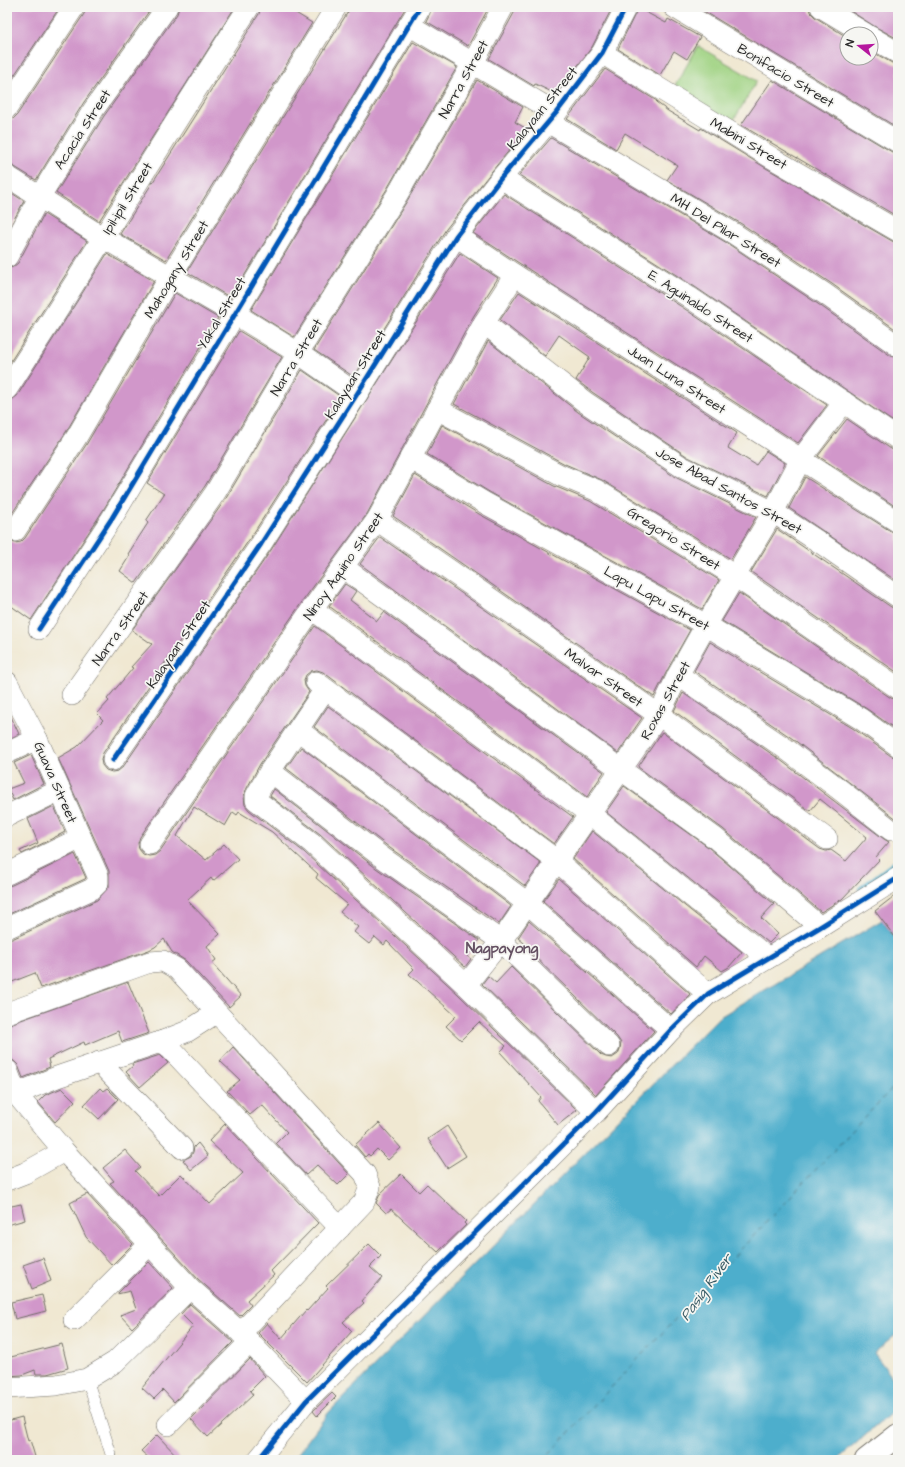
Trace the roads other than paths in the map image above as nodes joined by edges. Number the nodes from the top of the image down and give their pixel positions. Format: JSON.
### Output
{"nodes":[{"id":1,"x":74,"y":7,"type":"edge"},
{"id":2,"x":167,"y":7,"type":"edge"},
{"id":3,"x":249,"y":7,"type":"edge"},
{"id":4,"x":336,"y":7,"type":"edge"},
{"id":5,"x":420,"y":7,"type":"edge"},
{"id":6,"x":504,"y":7,"type":"edge"},
{"id":7,"x":626,"y":7,"type":"edge"},
{"id":8,"x":674,"y":7,"type":"edge"},
{"id":9,"x":820,"y":7,"type":"edge"},
{"id":10,"x":409,"y":25,"type":"junction"},
{"id":11,"x":852,"y":26,"type":"edge"},
{"id":12,"x":879,"y":42,"type":"edge"},
{"id":13,"x":602,"y":53,"type":"junction"},
{"id":14,"x":898,"y":53,"type":"edge"},
{"id":15,"x":473,"y":63,"type":"junction"},
{"id":16,"x":7,"y":108,"type":"edge"},
{"id":17,"x":552,"y":117,"type":"junction"},
{"id":18,"x":898,"y":142,"type":"edge"},
{"id":19,"x":7,"y":176,"type":"edge"},
{"id":20,"x":501,"y":178,"type":"junction"},
{"id":21,"x":40,"y":196,"type":"junction"},
{"id":22,"x":898,"y":231,"type":"edge"},
{"id":23,"x":456,"y":236,"type":"junction"},
{"id":24,"x":102,"y":237,"type":"junction"},
{"id":25,"x":7,"y":257,"type":"edge"},
{"id":26,"x":514,"y":275,"type":"junction"},
{"id":27,"x":170,"y":277,"type":"junction"},
{"id":28,"x":235,"y":314,"type":"junction"},
{"id":29,"x":484,"y":323,"type":"junction"},
{"id":30,"x":898,"y":346,"type":"edge"},
{"id":31,"x":298,"y":353,"type":"junction"},
{"id":32,"x":7,"y":389,"type":"edge"},
{"id":33,"x":357,"y":394,"type":"junction"},
{"id":34,"x":844,"y":402,"type":"junction"},
{"id":35,"x":437,"y":409,"type":"junction"},
{"id":36,"x":898,"y":439,"type":"edge"},
{"id":37,"x":410,"y":458,"type":"junction"},
{"id":38,"x":801,"y":459,"type":"junction"},
{"id":39,"x":773,"y":512,"type":"junction"},
{"id":40,"x":377,"y":520,"type":"junction"},
{"id":41,"x":898,"y":522,"type":"edge"},
{"id":42,"x":15,"y":530,"type":"dead end"},
{"id":43,"x":343,"y":567,"type":"junction"},
{"id":44,"x":735,"y":576,"type":"junction"},
{"id":45,"x":898,"y":597,"type":"edge"},
{"id":46,"x":312,"y":609,"type":"junction"},
{"id":47,"x":706,"y":625,"type":"junction"},
{"id":48,"x":39,"y":629,"type":"dead end"},
{"id":49,"x":678,"y":675,"type":"junction"},
{"id":50,"x":8,"y":687,"type":"edge"},
{"id":51,"x":898,"y":688,"type":"edge"},
{"id":52,"x":72,"y":695,"type":"dead end"},
{"id":53,"x":659,"y":715,"type":"junction"},
{"id":54,"x":298,"y":730,"type":"junction"},
{"id":55,"x":37,"y":739,"type":"junction"},
{"id":56,"x":898,"y":746,"type":"edge"},
{"id":57,"x":7,"y":754,"type":"edge"},
{"id":58,"x":113,"y":760,"type":"dead end"},
{"id":59,"x":622,"y":770,"type":"junction"},
{"id":60,"x":270,"y":772,"type":"junction"},
{"id":61,"x":60,"y":790,"type":"junction"},
{"id":62,"x":590,"y":814,"type":"junction"},
{"id":63,"x":7,"y":816,"type":"edge"},
{"id":64,"x":891,"y":830,"type":"dead end"},
{"id":65,"x":81,"y":838,"type":"junction"},
{"id":66,"x":827,"y":839,"type":"dead end"},
{"id":67,"x":150,"y":844,"type":"dead end"},
{"id":68,"x":556,"y":860,"type":"junction"},
{"id":69,"x":7,"y":874,"type":"edge"},
{"id":70,"x":898,"y":878,"type":"edge"},
{"id":71,"x":527,"y":903,"type":"junction"},
{"id":72,"x":820,"y":927,"type":"junction"},
{"id":73,"x":7,"y":928,"type":"edge"},
{"id":74,"x":501,"y":941,"type":"junction"},
{"id":75,"x":768,"y":958,"type":"junction"},
{"id":76,"x":466,"y":985,"type":"junction"},
{"id":77,"x":708,"y":994,"type":"junction"},
{"id":78,"x":7,"y":1013,"type":"edge"},
{"id":79,"x":216,"y":1013,"type":"junction"},
{"id":80,"x":671,"y":1030,"type":"junction"},
{"id":81,"x":163,"y":1041,"type":"junction"},
{"id":82,"x":609,"y":1046,"type":"dead end"},
{"id":83,"x":99,"y":1062,"type":"junction"},
{"id":84,"x":7,"y":1070,"type":"edge"},
{"id":85,"x":16,"y":1094,"type":"junction"},
{"id":86,"x":596,"y":1112,"type":"junction"},
{"id":87,"x":182,"y":1148,"type":"dead end"},
{"id":88,"x":64,"y":1151,"type":"junction"},
{"id":89,"x":7,"y":1180,"type":"edge"},
{"id":90,"x":340,"y":1228,"type":"junction"},
{"id":91,"x":150,"y":1244,"type":"junction"},
{"id":92,"x":190,"y":1288,"type":"junction"},
{"id":93,"x":74,"y":1320,"type":"dead end"},
{"id":94,"x":246,"y":1338,"type":"junction"},
{"id":95,"x":87,"y":1379,"type":"junction"},
{"id":96,"x":7,"y":1388,"type":"edge"},
{"id":97,"x":306,"y":1401,"type":"junction"},
{"id":98,"x":168,"y":1425,"type":"dead end"},
{"id":99,"x":898,"y":1435,"type":"edge"},
{"id":100,"x":111,"y":1454,"type":"dead end"},
{"id":101,"x":258,"y":1460,"type":"edge"},
{"id":102,"x":866,"y":1460,"type":"edge"}],
"edges":[{"from":1,"to":16,"type":"street"},
{"from":2,"to":21,"type":"street","name":"Acacia Street"},
{"from":3,"to":24,"type":"street","name":"Ipil-ipil Street"},
{"from":4,"to":27,"type":"street","name":"Mahogany Street"},
{"from":5,"to":10,"type":"street","name":"Yakal Street"},
{"from":6,"to":15,"type":"street","name":"Narra Street"},
{"from":7,"to":13,"type":"street","name":"Kalayaan Street"},
{"from":8,"to":18,"type":"street","name":"Bonifacio Street"},
{"from":9,"to":11,"type":"street"},
{"from":10,"to":15,"type":"street","name":"MH Del Pilar Street"},
{"from":10,"to":28,"type":"street","name":"Yakal Street"},
{"from":12,"to":14,"type":"street"},
{"from":13,"to":17,"type":"street","name":"Kalayaan Street"},
{"from":13,"to":22,"type":"street","name":"Mabini Street"},
{"from":15,"to":17,"type":"street","name":"MH Del Pilar Street"},
{"from":15,"to":31,"type":"street","name":"Narra Street"},
{"from":17,"to":20,"type":"street","name":"Kalayaan Street"},
{"from":17,"to":30,"type":"street","name":"MH Del Pilar Street"},
{"from":19,"to":21,"type":"street"},
{"from":20,"to":23,"type":"street","name":"Kalayaan Street"},
{"from":20,"to":34,"type":"street","name":"E. Aguinaldo Street"},
{"from":21,"to":24,"type":"street"},
{"from":21,"to":25,"type":"street","name":"Acacia Street"},
{"from":23,"to":26,"type":"street","name":"Juan Luna Street"},
{"from":23,"to":33,"type":"street","name":"Kalayaan Street"},
{"from":24,"to":27,"type":"street"},
{"from":24,"to":32,"type":"street","name":"Ipil-ipil Street"},
{"from":26,"to":29,"type":"street","name":"Ninoy Aquino Street"},
{"from":26,"to":38,"type":"street","name":"Juan Luna Street"},
{"from":27,"to":28,"type":"street"},
{"from":27,"to":42,"type":"street","name":"Mahogany Street"},
{"from":28,"to":31,"type":"street"},
{"from":28,"to":48,"type":"street","name":"Yakal Street"},
{"from":29,"to":35,"type":"street","name":"Ninoy Aquino Street"},
{"from":29,"to":39,"type":"street","name":"Jose Abad Santos Street"},
{"from":31,"to":33,"type":"street"},
{"from":31,"to":52,"type":"street","name":"Narra Street"},
{"from":33,"to":58,"type":"street","name":"Kalayaan Street"},
{"from":34,"to":36,"type":"street","name":"E. Aguinaldo Street"},
{"from":34,"to":38,"type":"street","name":"Roxas Street"},
{"from":35,"to":37,"type":"street","name":"Ninoy Aquino Street"},
{"from":35,"to":44,"type":"street","name":"Gregorio Street"},
{"from":37,"to":40,"type":"street","name":"Ninoy Aquino Street"},
{"from":37,"to":47,"type":"street","name":"Lapu Lapu Street"},
{"from":38,"to":39,"type":"street","name":"Roxas Street"},
{"from":38,"to":41,"type":"street","name":"Juan Luna Street"},
{"from":39,"to":44,"type":"street","name":"Roxas Street"},
{"from":39,"to":45,"type":"street","name":"Jose Abad Santos Street"},
{"from":40,"to":43,"type":"street","name":"Ninoy Aquino Street"},
{"from":40,"to":53,"type":"street","name":"Malvar Street"},
{"from":43,"to":46,"type":"street","name":"Ninoy Aquino Street"},
{"from":43,"to":59,"type":"street"},
{"from":44,"to":47,"type":"street","name":"Roxas Street"},
{"from":44,"to":51,"type":"street","name":"Gregorio Street"},
{"from":46,"to":62,"type":"street"},
{"from":46,"to":67,"type":"street","name":"Ninoy Aquino Street"},
{"from":47,"to":49,"type":"street","name":"Roxas Street"},
{"from":47,"to":56,"type":"street","name":"Lapu Lapu Street"},
{"from":49,"to":53,"type":"street","name":"Roxas Street"},
{"from":49,"to":64,"type":"street"},
{"from":50,"to":55,"type":"street","name":"Guava Street"},
{"from":53,"to":59,"type":"street","name":"Roxas Street"},
{"from":53,"to":66,"type":"street","name":"Malvar Street"},
{"from":54,"to":60,"type":"street"},
{"from":54,"to":68,"type":"street"},
{"from":54,"to":71,"type":"street"},
{"from":55,"to":57,"type":"street"},
{"from":55,"to":61,"type":"street","name":"Guava Street"},
{"from":59,"to":62,"type":"street","name":"Roxas Street"},
{"from":59,"to":72,"type":"street"},
{"from":60,"to":74,"type":"street"},
{"from":60,"to":76,"type":"street"},
{"from":61,"to":63,"type":"street"},
{"from":61,"to":65,"type":"street","name":"Guava Street"},
{"from":62,"to":68,"type":"street","name":"Roxas Street"},
{"from":62,"to":75,"type":"street"},
{"from":65,"to":69,"type":"street"},
{"from":65,"to":73,"type":"street","name":"Guava Street"},
{"from":68,"to":71,"type":"street","name":"Roxas Street"},
{"from":68,"to":77,"type":"street"},
{"from":70,"to":72,"type":"street"},
{"from":71,"to":74,"type":"street","name":"Roxas Street"},
{"from":71,"to":80,"type":"street"},
{"from":72,"to":75,"type":"street"},
{"from":74,"to":76,"type":"street","name":"Roxas Street"},
{"from":74,"to":82,"type":"street"},
{"from":75,"to":77,"type":"street"},
{"from":76,"to":86,"type":"street"},
{"from":77,"to":80,"type":"street"},
{"from":78,"to":79,"type":"street"},
{"from":79,"to":81,"type":"street"},
{"from":79,"to":90,"type":"street"},
{"from":80,"to":86,"type":"street"},
{"from":81,"to":83,"type":"street"},
{"from":81,"to":90,"type":"street"},
{"from":83,"to":85,"type":"street"},
{"from":83,"to":87,"type":"street"},
{"from":84,"to":85,"type":"street"},
{"from":85,"to":88,"type":"street"},
{"from":86,"to":97,"type":"street"},
{"from":88,"to":89,"type":"street"},
{"from":88,"to":91,"type":"street"},
{"from":90,"to":94,"type":"street"},
{"from":91,"to":92,"type":"street"},
{"from":91,"to":93,"type":"street"},
{"from":92,"to":94,"type":"street"},
{"from":92,"to":95,"type":"street"},
{"from":94,"to":97,"type":"street"},
{"from":94,"to":98,"type":"street"},
{"from":95,"to":96,"type":"street"},
{"from":95,"to":100,"type":"lane"},
{"from":97,"to":101,"type":"street"},
{"from":99,"to":102,"type":"main road"}]}
